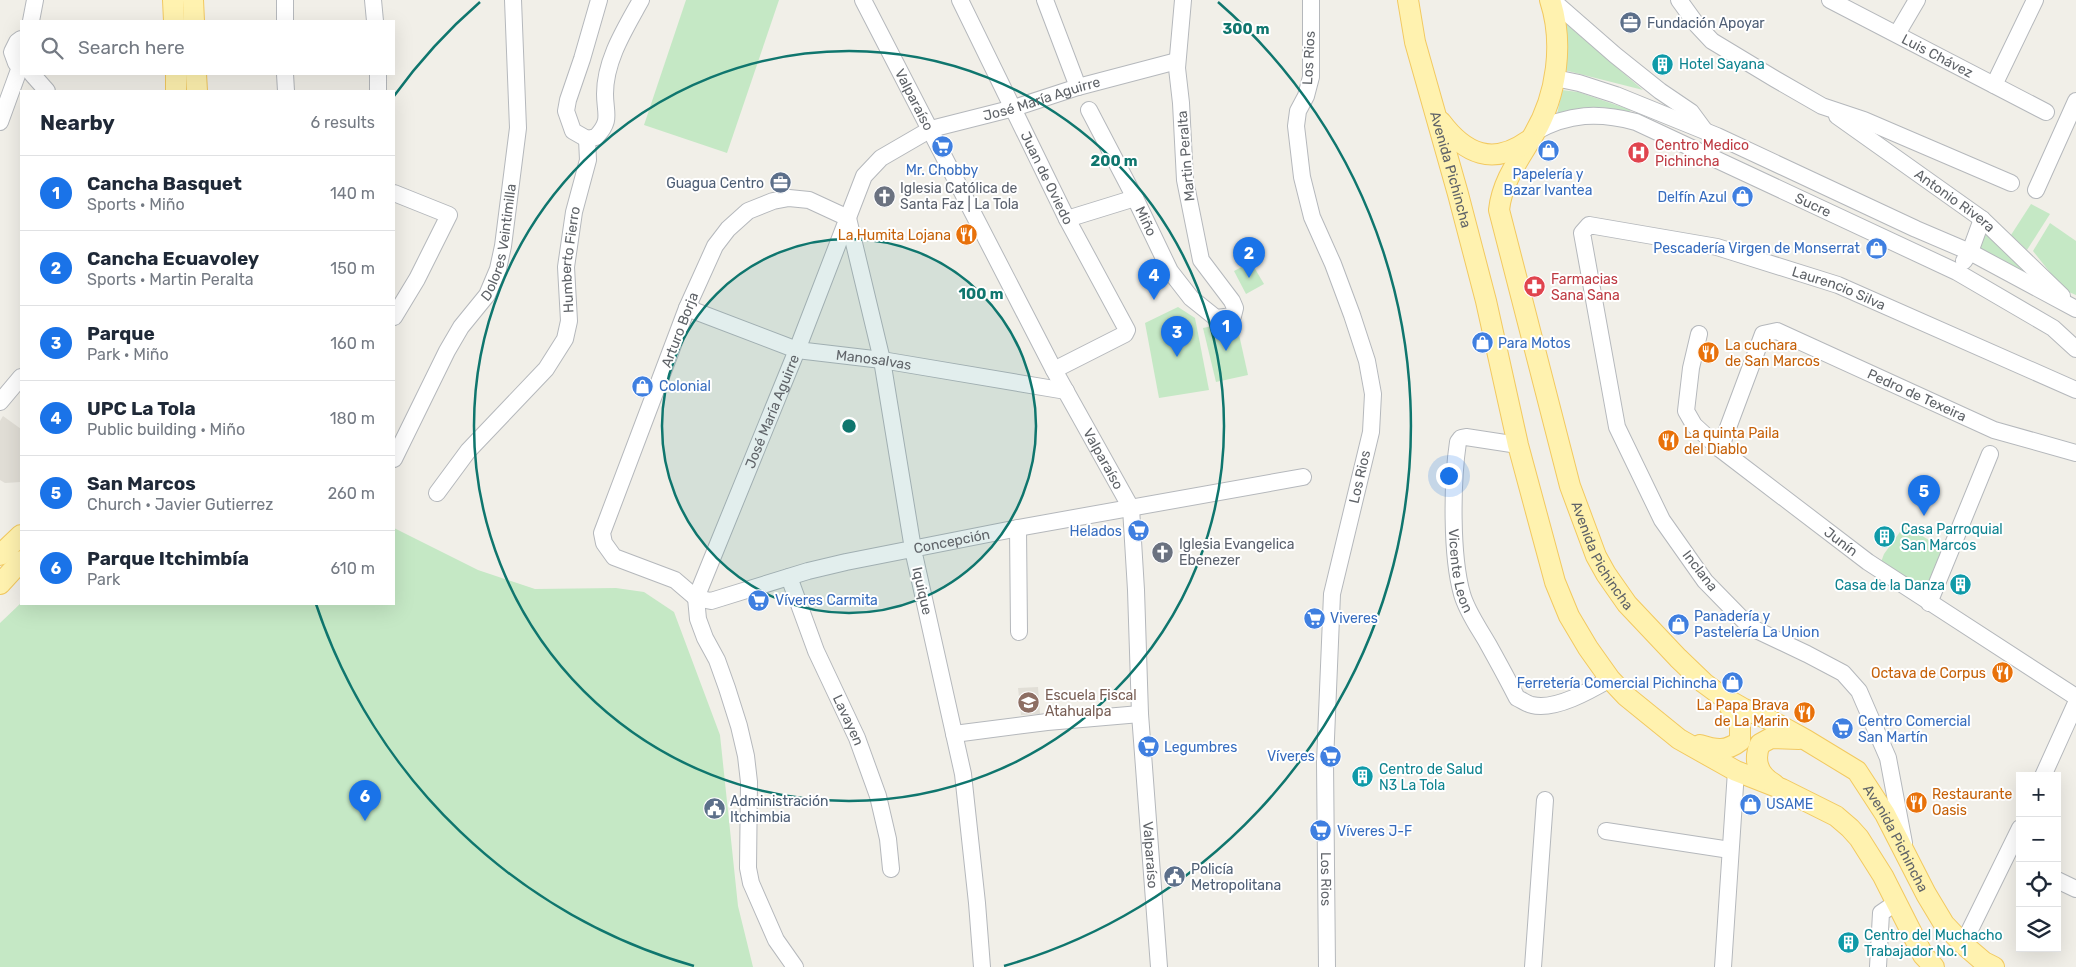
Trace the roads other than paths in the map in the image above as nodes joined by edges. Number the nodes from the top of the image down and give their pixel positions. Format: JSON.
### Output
{"nodes":[{"id":1,"x":35,"y":0,"type":"edge"},
{"id":2,"x":173,"y":0,"type":"edge"},
{"id":3,"x":193,"y":0,"type":"edge"},
{"id":4,"x":285,"y":0,"type":"edge"},
{"id":5,"x":373,"y":0,"type":"edge"},
{"id":6,"x":513,"y":0,"type":"edge"},
{"id":7,"x":599,"y":0,"type":"edge"},
{"id":8,"x":641,"y":0,"type":"edge"},
{"id":9,"x":864,"y":0,"type":"edge"},
{"id":10,"x":1045,"y":0,"type":"edge"},
{"id":11,"x":1183,"y":0,"type":"edge"},
{"id":12,"x":1311,"y":0,"type":"edge"},
{"id":13,"x":1408,"y":0,"type":"edge"},
{"id":14,"x":1551,"y":0,"type":"edge"},
{"id":15,"x":1679,"y":0,"type":"edge"},
{"id":16,"x":1830,"y":0,"type":"edge"},
{"id":17,"x":1917,"y":0,"type":"edge"},
{"id":18,"x":2035,"y":0,"type":"edge"},
{"id":19,"x":962,"y":1,"type":"edge"},
{"id":20,"x":31,"y":20,"type":"edge"},
{"id":21,"x":174,"y":20,"type":"edge"},
{"id":22,"x":194,"y":20,"type":"edge"},
{"id":23,"x":285,"y":20,"type":"edge"},
{"id":24,"x":375,"y":20,"type":"edge"},
{"id":25,"x":1897,"y":34,"type":"junction"},
{"id":26,"x":20,"y":40,"type":"edge"},
{"id":27,"x":1177,"y":61,"type":"junction"},
{"id":28,"x":20,"y":65,"type":"edge"},
{"id":29,"x":23,"y":75,"type":"edge"},
{"id":30,"x":30,"y":75,"type":"edge"},
{"id":31,"x":176,"y":75,"type":"edge"},
{"id":32,"x":196,"y":75,"type":"edge"},
{"id":33,"x":285,"y":75,"type":"edge"},
{"id":34,"x":378,"y":75,"type":"edge"},
{"id":35,"x":1555,"y":78,"type":"junction"},
{"id":36,"x":1994,"y":85,"type":"junction"},
{"id":37,"x":1078,"y":87,"type":"junction"},
{"id":38,"x":47,"y":90,"type":"edge"},
{"id":39,"x":176,"y":90,"type":"edge"},
{"id":40,"x":197,"y":90,"type":"edge"},
{"id":41,"x":286,"y":90,"type":"edge"},
{"id":42,"x":378,"y":90,"type":"edge"},
{"id":43,"x":2076,"y":101,"type":"edge"},
{"id":44,"x":1822,"y":106,"type":"junction"},
{"id":45,"x":1014,"y":108,"type":"junction"},
{"id":46,"x":1090,"y":110,"type":"dead end"},
{"id":47,"x":2046,"y":112,"type":"dead end"},
{"id":48,"x":1438,"y":118,"type":"junction"},
{"id":49,"x":0,"y":122,"type":"edge"},
{"id":50,"x":930,"y":129,"type":"junction"},
{"id":51,"x":1705,"y":131,"type":"junction"},
{"id":52,"x":1532,"y":136,"type":"junction"},
{"id":53,"x":587,"y":139,"type":"junction"},
{"id":54,"x":2011,"y":183,"type":"dead end"},
{"id":55,"x":2036,"y":190,"type":"dead end"},
{"id":56,"x":395,"y":193,"type":"edge"},
{"id":57,"x":1135,"y":198,"type":"junction"},
{"id":58,"x":848,"y":218,"type":"junction"},
{"id":59,"x":1067,"y":219,"type":"junction"},
{"id":60,"x":1982,"y":219,"type":"junction"},
{"id":61,"x":1589,"y":225,"type":"joint"},
{"id":62,"x":1970,"y":252,"type":"junction"},
{"id":63,"x":1957,"y":272,"type":"junction"},
{"id":64,"x":1232,"y":301,"type":"joint"},
{"id":65,"x":687,"y":308,"type":"junction"},
{"id":66,"x":2076,"y":309,"type":"edge"},
{"id":67,"x":395,"y":315,"type":"edge"},
{"id":68,"x":1699,"y":334,"type":"dead end"},
{"id":69,"x":2076,"y":349,"type":"edge"},
{"id":70,"x":797,"y":350,"type":"junction"},
{"id":71,"x":882,"y":360,"type":"junction"},
{"id":72,"x":1054,"y":370,"type":"junction"},
{"id":73,"x":20,"y":377,"type":"edge"},
{"id":74,"x":2076,"y":390,"type":"edge"},
{"id":75,"x":1066,"y":391,"type":"junction"},
{"id":76,"x":0,"y":402,"type":"edge"},
{"id":77,"x":1518,"y":444,"type":"junction"},
{"id":78,"x":1720,"y":449,"type":"junction"},
{"id":79,"x":2076,"y":453,"type":"edge"},
{"id":80,"x":1990,"y":454,"type":"dead end"},
{"id":81,"x":395,"y":457,"type":"edge"},
{"id":82,"x":1303,"y":477,"type":"dead end"},
{"id":83,"x":437,"y":493,"type":"dead end"},
{"id":84,"x":1131,"y":508,"type":"junction"},
{"id":85,"x":1018,"y":528,"type":"junction"},
{"id":86,"x":20,"y":535,"type":"edge"},
{"id":87,"x":913,"y":549,"type":"junction"},
{"id":88,"x":0,"y":555,"type":"edge"},
{"id":89,"x":20,"y":562,"type":"edge"},
{"id":90,"x":788,"y":577,"type":"junction"},
{"id":91,"x":0,"y":584,"type":"edge"},
{"id":92,"x":696,"y":598,"type":"junction"},
{"id":93,"x":1929,"y":603,"type":"junction"},
{"id":94,"x":1019,"y":632,"type":"dead end"},
{"id":95,"x":1610,"y":678,"type":"junction"},
{"id":96,"x":1723,"y":697,"type":"junction"},
{"id":97,"x":2076,"y":697,"type":"edge"},
{"id":98,"x":2076,"y":703,"type":"edge"},
{"id":99,"x":1140,"y":714,"type":"junction"},
{"id":100,"x":954,"y":734,"type":"junction"},
{"id":101,"x":1679,"y":740,"type":"junction"},
{"id":102,"x":1806,"y":740,"type":"junction"},
{"id":103,"x":1736,"y":771,"type":"junction"},
{"id":104,"x":2045,"y":772,"type":"edge"},
{"id":105,"x":1782,"y":789,"type":"junction"},
{"id":106,"x":1545,"y":800,"type":"dead end"},
{"id":107,"x":1606,"y":831,"type":"dead end"},
{"id":108,"x":2016,"y":846,"type":"edge"},
{"id":109,"x":1730,"y":850,"type":"junction"},
{"id":110,"x":1906,"y":855,"type":"junction"},
{"id":111,"x":2013,"y":859,"type":"edge"},
{"id":112,"x":891,"y":868,"type":"dead end"},
{"id":113,"x":2061,"y":882,"type":"edge"},
{"id":114,"x":2076,"y":890,"type":"edge"},
{"id":115,"x":1897,"y":902,"type":"junction"},
{"id":116,"x":1963,"y":944,"type":"junction"},
{"id":117,"x":795,"y":967,"type":"edge"},
{"id":118,"x":982,"y":967,"type":"edge"},
{"id":119,"x":1159,"y":967,"type":"edge"},
{"id":120,"x":1327,"y":967,"type":"edge"},
{"id":121,"x":1533,"y":967,"type":"edge"},
{"id":122,"x":1723,"y":967,"type":"edge"},
{"id":123,"x":1878,"y":967,"type":"edge"},
{"id":124,"x":1934,"y":967,"type":"edge"},
{"id":125,"x":1994,"y":967,"type":"edge"}],
"edges":[{"from":1,"to":20,"type":"street"},
{"from":2,"to":21,"type":"main road"},
{"from":3,"to":22,"type":"main road"},
{"from":4,"to":23,"type":"street"},
{"from":5,"to":24,"type":"street"},
{"from":6,"to":81,"type":"street","name":"Dolores Veintimilla"},
{"from":7,"to":53,"type":"street"},
{"from":8,"to":53,"type":"street"},
{"from":9,"to":50,"type":"street","name":"Valparaíso"},
{"from":10,"to":37,"type":"street"},
{"from":11,"to":27,"type":"street","name":"Martin Peralta"},
{"from":12,"to":120,"type":"street","name":"Los Rios"},
{"from":13,"to":48,"type":"main road","name":"Avenida Pichincha"},
{"from":14,"to":35,"type":"main road","name":"Avenida Pichincha"},
{"from":14,"to":51,"type":"street","name":"Sucre"},
{"from":15,"to":44,"type":"street","name":"Antonio Rivera"},
{"from":16,"to":25,"type":"street","name":"Luis Chávez"},
{"from":17,"to":25,"type":"street"},
{"from":18,"to":36,"type":"street"},
{"from":19,"to":45,"type":"street","name":"Juan de Oviedo"},
{"from":25,"to":36,"type":"street","name":"Luis Chávez"},
{"from":26,"to":28,"type":"street"},
{"from":27,"to":37,"type":"street","name":"José María Aguirre"},
{"from":27,"to":64,"type":"street","name":"Martin Peralta"},
{"from":29,"to":49,"type":"street"},
{"from":30,"to":38,"type":"street"},
{"from":31,"to":39,"type":"main road"},
{"from":32,"to":40,"type":"main road"},
{"from":33,"to":41,"type":"street"},
{"from":34,"to":42,"type":"street"},
{"from":35,"to":51,"type":"street","name":"Sucre"},
{"from":35,"to":52,"type":"main road","name":"Avenida Pichincha"},
{"from":36,"to":47,"type":"street","name":"Luis Chávez"},
{"from":37,"to":45,"type":"street","name":"José María Aguirre"},
{"from":43,"to":55,"type":"street"},
{"from":44,"to":54,"type":"street","name":"Antonio Rivera"},
{"from":44,"to":60,"type":"street","name":"Antonio Rivera"},
{"from":45,"to":50,"type":"street","name":"José María Aguirre"},
{"from":45,"to":59,"type":"street","name":"Juan de Oviedo"},
{"from":46,"to":57,"type":"street","name":"Miño"},
{"from":48,"to":52,"type":"main road"},
{"from":48,"to":77,"type":"main road","name":"Avenida Pichincha"},
{"from":50,"to":58,"type":"street","name":"José María Aguirre"},
{"from":50,"to":72,"type":"street","name":"Valparaíso"},
{"from":51,"to":62,"type":"street","name":"Sucre"},
{"from":52,"to":63,"type":"street","name":"Sucre"},
{"from":52,"to":96,"type":"main road","name":"Avenida Pichincha"},
{"from":53,"to":83,"type":"street","name":"Humberto Fierro"},
{"from":56,"to":67,"type":"street"},
{"from":57,"to":59,"type":"street"},
{"from":57,"to":64,"type":"street","name":"Miño"},
{"from":58,"to":65,"type":"street","name":"Arturo Borja"},
{"from":58,"to":70,"type":"street","name":"José María Aguirre"},
{"from":58,"to":71,"type":"street","name":"Iquique"},
{"from":59,"to":72,"type":"street","name":"Juan de Oviedo"},
{"from":60,"to":62,"type":"street"},
{"from":60,"to":66,"type":"street","name":"Antonio Rivera"},
{"from":61,"to":74,"type":"street","name":"Laurencio Silva"},
{"from":61,"to":110,"type":"street","name":"Inclana"},
{"from":62,"to":63,"type":"street"},
{"from":62,"to":66,"type":"street","name":"Sucre"},
{"from":63,"to":69,"type":"street","name":"Sucre"},
{"from":65,"to":70,"type":"street","name":"Manosalvas"},
{"from":65,"to":92,"type":"street","name":"Arturo Borja"},
{"from":68,"to":78,"type":"street","name":"Junín"},
{"from":70,"to":71,"type":"street","name":"Manosalvas"},
{"from":70,"to":92,"type":"street","name":"José María Aguirre"},
{"from":71,"to":75,"type":"street","name":"Manosalvas"},
{"from":71,"to":87,"type":"street","name":"Iquique"},
{"from":72,"to":75,"type":"street","name":"Valparaíso"},
{"from":73,"to":76,"type":"street"},
{"from":75,"to":84,"type":"street","name":"Valparaíso"},
{"from":77,"to":95,"type":"main road","name":"Avenida Pichincha"},
{"from":77,"to":95,"type":"street","name":"Vicente Leon"},
{"from":78,"to":79,"type":"street","name":"Pedro de Texeira"},
{"from":78,"to":93,"type":"street","name":"Junín"},
{"from":80,"to":93,"type":"street"},
{"from":82,"to":84,"type":"street","name":"Concepción"},
{"from":84,"to":85,"type":"street","name":"Concepción"},
{"from":84,"to":99,"type":"street","name":"Valparaíso"},
{"from":85,"to":87,"type":"street","name":"Concepción"},
{"from":85,"to":94,"type":"street"},
{"from":86,"to":88,"type":"main road"},
{"from":87,"to":90,"type":"street","name":"Concepción"},
{"from":87,"to":100,"type":"street","name":"Iquique"},
{"from":89,"to":91,"type":"main road"},
{"from":90,"to":92,"type":"street","name":"Concepción"},
{"from":90,"to":112,"type":"street","name":"Lavayen"},
{"from":92,"to":117,"type":"street"},
{"from":93,"to":97,"type":"street","name":"Junín"},
{"from":95,"to":101,"type":"main road","name":"Avenida Pichincha"},
{"from":96,"to":101,"type":"main road"},
{"from":96,"to":102,"type":"main road","name":"Avenida Pichincha"},
{"from":98,"to":104,"type":"street"},
{"from":99,"to":100,"type":"street"},
{"from":99,"to":119,"type":"street","name":"Valparaíso"},
{"from":100,"to":118,"type":"street","name":"Iquique"},
{"from":101,"to":103,"type":"main road","name":"Avenida Pichincha"},
{"from":102,"to":105,"type":"main road"},
{"from":102,"to":110,"type":"main road","name":"Avenida Pichincha"},
{"from":103,"to":105,"type":"main road","name":"Avenida Pichincha"},
{"from":103,"to":109,"type":"street"},
{"from":105,"to":115,"type":"main road","name":"Avenida Pichincha"},
{"from":106,"to":121,"type":"street"},
{"from":107,"to":109,"type":"street"},
{"from":108,"to":111,"type":"street"},
{"from":109,"to":122,"type":"street"},
{"from":110,"to":116,"type":"main road","name":"Avenida Pichincha"},
{"from":111,"to":116,"type":"street"},
{"from":113,"to":114,"type":"street"},
{"from":115,"to":123,"type":"street"},
{"from":115,"to":124,"type":"main road","name":"Avenida Pichincha"},
{"from":116,"to":125,"type":"main road","name":"Avenida Pichincha"}]}
